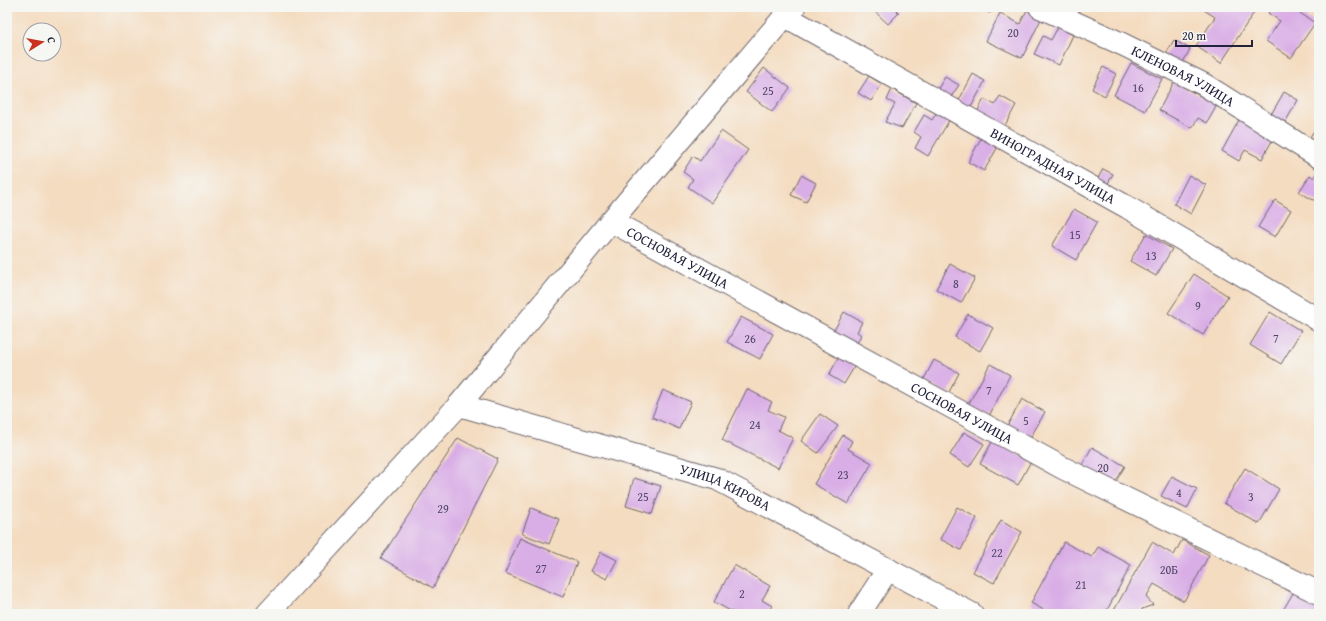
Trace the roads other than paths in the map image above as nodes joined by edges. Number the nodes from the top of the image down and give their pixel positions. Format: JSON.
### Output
{"nodes":[{"id":1,"x":1040,"y":7,"type":"edge"},
{"id":2,"x":789,"y":11,"type":"edge"},
{"id":3,"x":1319,"y":157,"type":"edge"},
{"id":4,"x":611,"y":222,"type":"junction"},
{"id":5,"x":1319,"y":320,"type":"edge"},
{"id":6,"x":459,"y":405,"type":"junction"},
{"id":7,"x":888,"y":569,"type":"junction"},
{"id":8,"x":1319,"y":593,"type":"edge"},
{"id":9,"x":267,"y":614,"type":"edge"},
{"id":10,"x":859,"y":614,"type":"edge"},
{"id":11,"x":972,"y":614,"type":"edge"}],
"edges":[{"from":1,"to":3,"type":"street","name":"КЛЕНОВАЯ УЛИЦА"},
{"from":2,"to":4,"type":"street"},
{"from":2,"to":5,"type":"street","name":"ВИНОГРАДНАЯ УЛИЦА"},
{"from":4,"to":6,"type":"street"},
{"from":4,"to":8,"type":"street","name":"СОСНОВАЯ УЛИЦА"},
{"from":6,"to":7,"type":"street","name":"УЛИЦА КИРОВА"},
{"from":6,"to":9,"type":"street"},
{"from":7,"to":10,"type":"street"},
{"from":7,"to":11,"type":"street","name":"УЛИЦА КИРОВА"}]}
